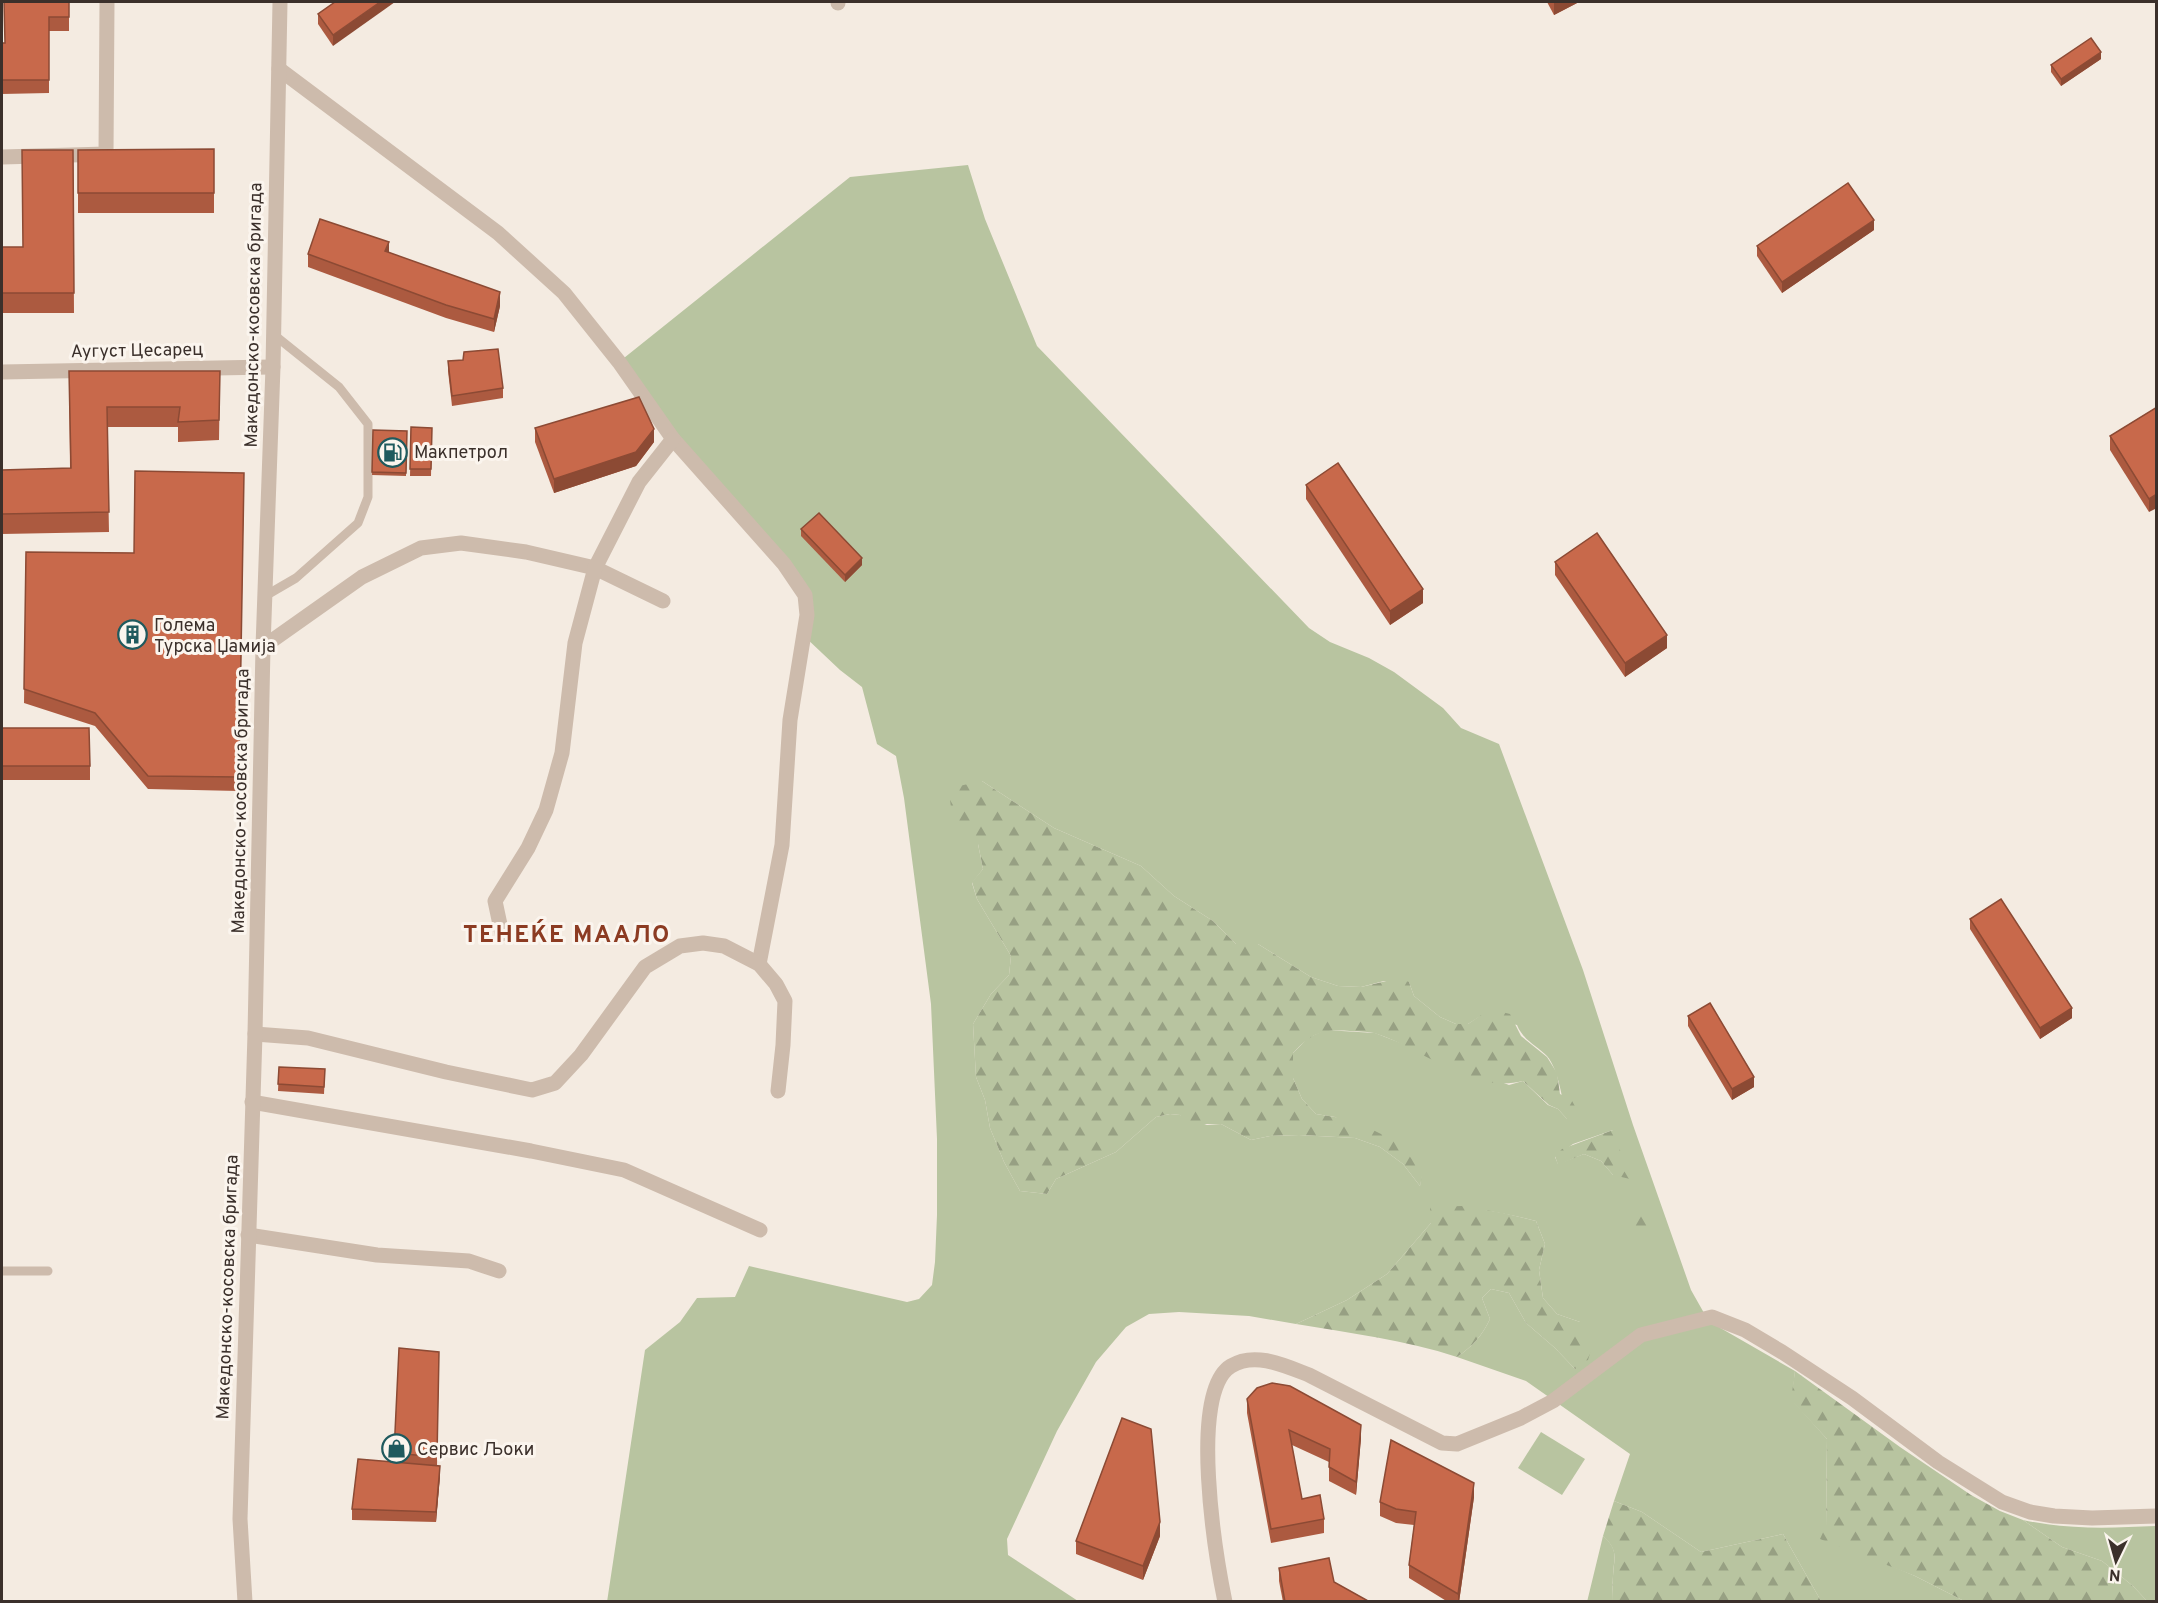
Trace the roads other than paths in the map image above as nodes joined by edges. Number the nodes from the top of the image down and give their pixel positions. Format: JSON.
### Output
{"nodes":[{"id":1,"x":106,"y":2,"type":"edge"},
{"id":2,"x":280,"y":2,"type":"edge"},
{"id":3,"x":279,"y":69,"type":"junction"},
{"id":4,"x":2,"y":157,"type":"edge"},
{"id":5,"x":272,"y":333,"type":"junction"},
{"id":6,"x":273,"y":367,"type":"junction"},
{"id":7,"x":2,"y":372,"type":"edge"},
{"id":8,"x":673,"y":439,"type":"junction"},
{"id":9,"x":595,"y":568,"type":"junction"},
{"id":10,"x":265,"y":596,"type":"junction"},
{"id":11,"x":663,"y":601,"type":"dead end"},
{"id":12,"x":263,"y":647,"type":"junction"},
{"id":13,"x":502,"y":934,"type":"dead end"},
{"id":14,"x":759,"y":964,"type":"junction"},
{"id":15,"x":255,"y":1034,"type":"junction"},
{"id":16,"x":778,"y":1091,"type":"dead end"},
{"id":17,"x":252,"y":1102,"type":"junction"},
{"id":18,"x":760,"y":1230,"type":"dead end"},
{"id":19,"x":248,"y":1235,"type":"junction"},
{"id":20,"x":48,"y":1271,"type":"dead end"},
{"id":21,"x":499,"y":1271,"type":"dead end"},
{"id":22,"x":2,"y":1272,"type":"edge"},
{"id":23,"x":2157,"y":1516,"type":"edge"},
{"id":24,"x":245,"y":1602,"type":"edge"},
{"id":25,"x":1225,"y":1602,"type":"edge"}],
"edges":[{"from":1,"to":4,"type":"street"},
{"from":2,"to":3,"type":"street","name":"Македонско-косовска бригада"},
{"from":3,"to":5,"type":"street","name":"Македонско-косовска бригада"},
{"from":3,"to":8,"type":"street"},
{"from":5,"to":6,"type":"street","name":"Македонско-косовска бригада"},
{"from":5,"to":10,"type":"lane"},
{"from":6,"to":7,"type":"street","name":"Аугуст Цесарец"},
{"from":6,"to":10,"type":"street","name":"Македонско-косовска бригада"},
{"from":8,"to":9,"type":"street"},
{"from":8,"to":14,"type":"street"},
{"from":9,"to":11,"type":"street"},
{"from":9,"to":12,"type":"street"},
{"from":9,"to":13,"type":"street"},
{"from":10,"to":12,"type":"street","name":"Македонско-косовска бригада"},
{"from":12,"to":15,"type":"street","name":"Македонско-косовска бригада"},
{"from":14,"to":15,"type":"street"},
{"from":14,"to":16,"type":"street"},
{"from":15,"to":17,"type":"street","name":"Македонско-косовска бригада"},
{"from":17,"to":18,"type":"street"},
{"from":17,"to":19,"type":"street","name":"Македонско-косовска бригада"},
{"from":19,"to":21,"type":"street"},
{"from":19,"to":24,"type":"street","name":"Македонско-косовска бригада"},
{"from":20,"to":22,"type":"lane"},
{"from":23,"to":25,"type":"street"}]}
